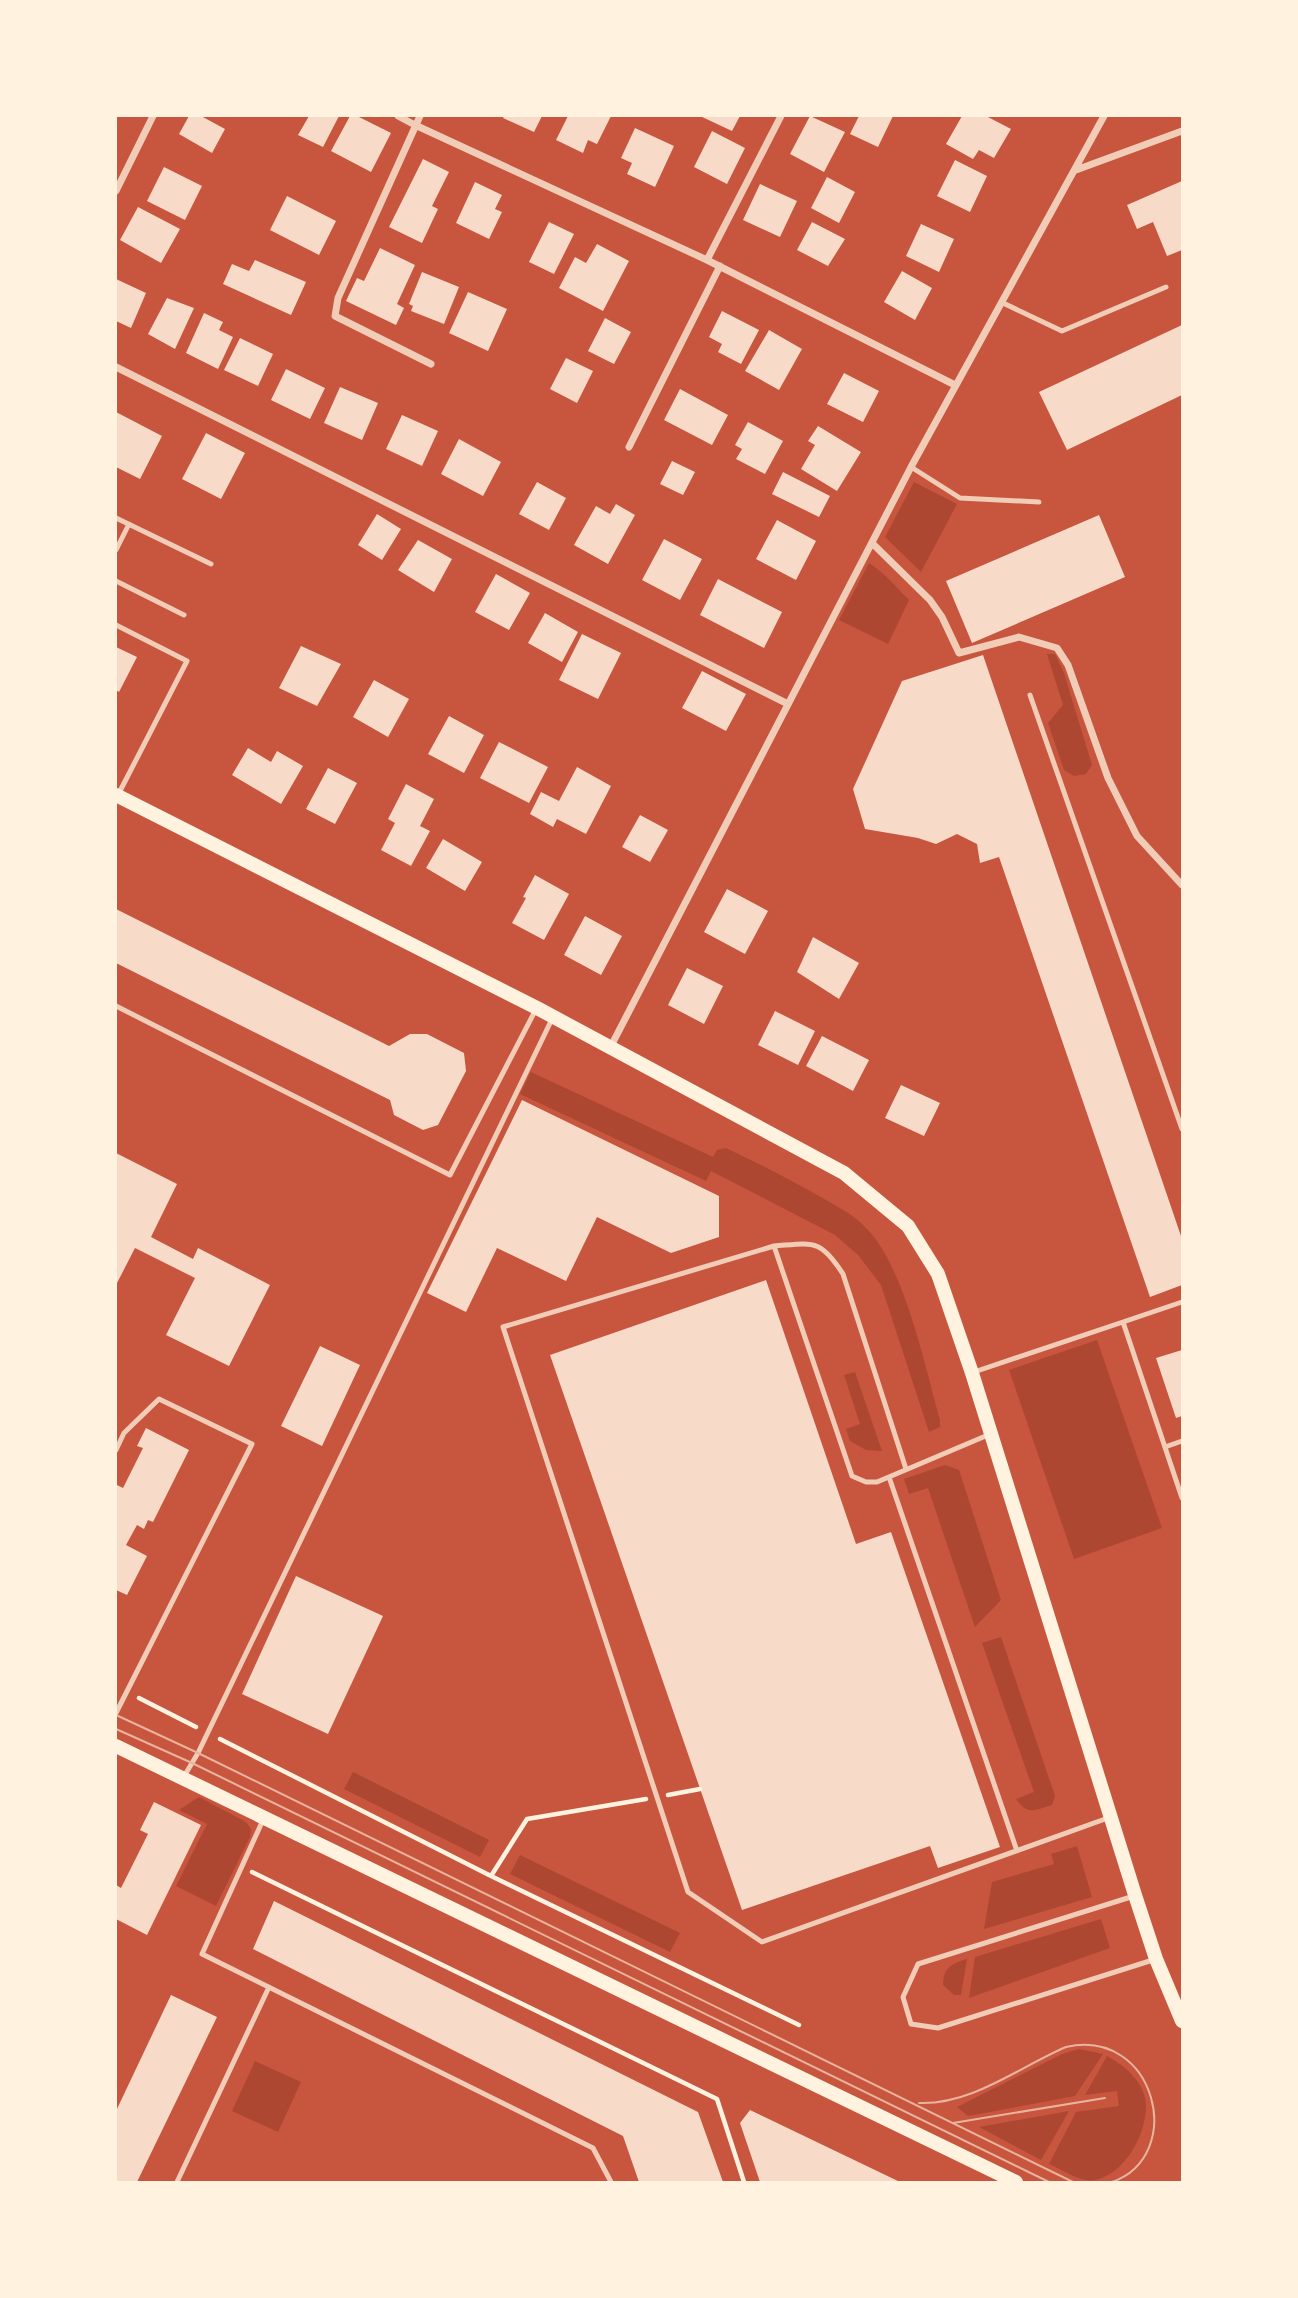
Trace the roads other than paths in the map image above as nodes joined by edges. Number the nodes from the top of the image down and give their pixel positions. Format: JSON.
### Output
{"nodes":[{"id":1,"x":153,"y":116,"type":"edge"},
{"id":2,"x":398,"y":116,"type":"edge"},
{"id":3,"x":419,"y":116,"type":"edge"},
{"id":4,"x":781,"y":116,"type":"edge"},
{"id":5,"x":1104,"y":116,"type":"edge"},
{"id":6,"x":415,"y":125,"type":"junction"},
{"id":7,"x":1182,"y":131,"type":"edge"},
{"id":8,"x":1075,"y":170,"type":"junction"},
{"id":9,"x":116,"y":191,"type":"edge"},
{"id":10,"x":707,"y":260,"type":"junction"},
{"id":11,"x":720,"y":266,"type":"junction"},
{"id":12,"x":1166,"y":287,"type":"dead end"},
{"id":13,"x":1003,"y":303,"type":"junction"},
{"id":14,"x":431,"y":363,"type":"dead end"},
{"id":15,"x":116,"y":368,"type":"edge"},
{"id":16,"x":955,"y":385,"type":"junction"},
{"id":17,"x":629,"y":447,"type":"dead end"},
{"id":18,"x":911,"y":467,"type":"junction"},
{"id":19,"x":1039,"y":502,"type":"dead end"},
{"id":20,"x":116,"y":517,"type":"edge"},
{"id":21,"x":129,"y":524,"type":"junction"},
{"id":22,"x":873,"y":544,"type":"junction"},
{"id":23,"x":116,"y":550,"type":"edge"},
{"id":24,"x":211,"y":564,"type":"dead end"},
{"id":25,"x":116,"y":581,"type":"edge"},
{"id":26,"x":184,"y":615,"type":"dead end"},
{"id":27,"x":116,"y":625,"type":"edge"},
{"id":28,"x":1030,"y":695,"type":"dead end"},
{"id":29,"x":788,"y":704,"type":"junction"},
{"id":30,"x":117,"y":796,"type":"edge"},
{"id":31,"x":1182,"y":885,"type":"edge"},
{"id":32,"x":116,"y":1006,"type":"edge"},
{"id":33,"x":537,"y":1008,"type":"junction"},
{"id":34,"x":553,"y":1016,"type":"junction"},
{"id":35,"x":609,"y":1048,"type":"junction"},
{"id":36,"x":1182,"y":1129,"type":"edge"},
{"id":37,"x":774,"y":1246,"type":"junction"},
{"id":38,"x":1182,"y":1302,"type":"edge"},
{"id":39,"x":1123,"y":1322,"type":"junction"},
{"id":40,"x":972,"y":1373,"type":"junction"},
{"id":41,"x":991,"y":1434,"type":"junction"},
{"id":42,"x":1182,"y":1441,"type":"edge"},
{"id":43,"x":1165,"y":1447,"type":"junction"},
{"id":44,"x":116,"y":1450,"type":"edge"},
{"id":45,"x":906,"y":1469,"type":"junction"},
{"id":46,"x":889,"y":1476,"type":"junction"},
{"id":47,"x":1182,"y":1498,"type":"edge"},
{"id":48,"x":116,"y":1713,"type":"edge"},
{"id":49,"x":116,"y":1746,"type":"edge"},
{"id":50,"x":183,"y":1778,"type":"junction"},
{"id":51,"x":264,"y":1817,"type":"junction"},
{"id":52,"x":1110,"y":1817,"type":"junction"},
{"id":53,"x":1017,"y":1851,"type":"junction"},
{"id":54,"x":1135,"y":1895,"type":"junction"},
{"id":55,"x":1156,"y":1959,"type":"junction"},
{"id":56,"x":269,"y":1987,"type":"junction"},
{"id":57,"x":1182,"y":2021,"type":"edge"},
{"id":58,"x":177,"y":2182,"type":"edge"},
{"id":59,"x":611,"y":2182,"type":"edge"},
{"id":60,"x":1016,"y":2182,"type":"edge"}],
"edges":[{"from":1,"to":9,"type":"street"},
{"from":2,"to":6,"type":"street"},
{"from":3,"to":6,"type":"street"},
{"from":4,"to":10,"type":"street"},
{"from":5,"to":8,"type":"street"},
{"from":6,"to":10,"type":"street"},
{"from":6,"to":14,"type":"street"},
{"from":7,"to":8,"type":"street"},
{"from":8,"to":13,"type":"street"},
{"from":10,"to":11,"type":"street"},
{"from":11,"to":16,"type":"street"},
{"from":11,"to":17,"type":"street"},
{"from":12,"to":13,"type":"lane"},
{"from":13,"to":16,"type":"street"},
{"from":15,"to":29,"type":"street"},
{"from":16,"to":18,"type":"street"},
{"from":18,"to":19,"type":"lane"},
{"from":18,"to":22,"type":"street"},
{"from":20,"to":21,"type":"lane"},
{"from":21,"to":23,"type":"lane"},
{"from":21,"to":24,"type":"lane"},
{"from":22,"to":29,"type":"street"},
{"from":22,"to":31,"type":"street"},
{"from":25,"to":26,"type":"lane"},
{"from":27,"to":30,"type":"lane"},
{"from":28,"to":36,"type":"lane"},
{"from":29,"to":35,"type":"street"},
{"from":30,"to":33,"type":"main road"},
{"from":32,"to":33,"type":"lane"},
{"from":33,"to":34,"type":"main road"},
{"from":34,"to":35,"type":"main road"},
{"from":34,"to":50,"type":"lane"},
{"from":35,"to":40,"type":"main road"},
{"from":37,"to":45,"type":"lane"},
{"from":37,"to":46,"type":"lane"},
{"from":37,"to":53,"type":"lane"},
{"from":38,"to":39,"type":"lane"},
{"from":39,"to":40,"type":"lane"},
{"from":39,"to":43,"type":"lane"},
{"from":40,"to":41,"type":"main road"},
{"from":41,"to":45,"type":"lane"},
{"from":41,"to":52,"type":"main road"},
{"from":42,"to":43,"type":"lane"},
{"from":43,"to":47,"type":"lane"},
{"from":44,"to":48,"type":"lane"},
{"from":45,"to":46,"type":"lane"},
{"from":46,"to":53,"type":"lane"},
{"from":49,"to":50,"type":"main road"},
{"from":50,"to":51,"type":"main road"},
{"from":51,"to":56,"type":"lane"},
{"from":51,"to":60,"type":"main road"},
{"from":52,"to":53,"type":"lane"},
{"from":52,"to":54,"type":"main road"},
{"from":54,"to":55,"type":"main road"},
{"from":54,"to":55,"type":"lane"},
{"from":55,"to":57,"type":"main road"},
{"from":56,"to":58,"type":"lane"},
{"from":56,"to":59,"type":"lane"}]}
